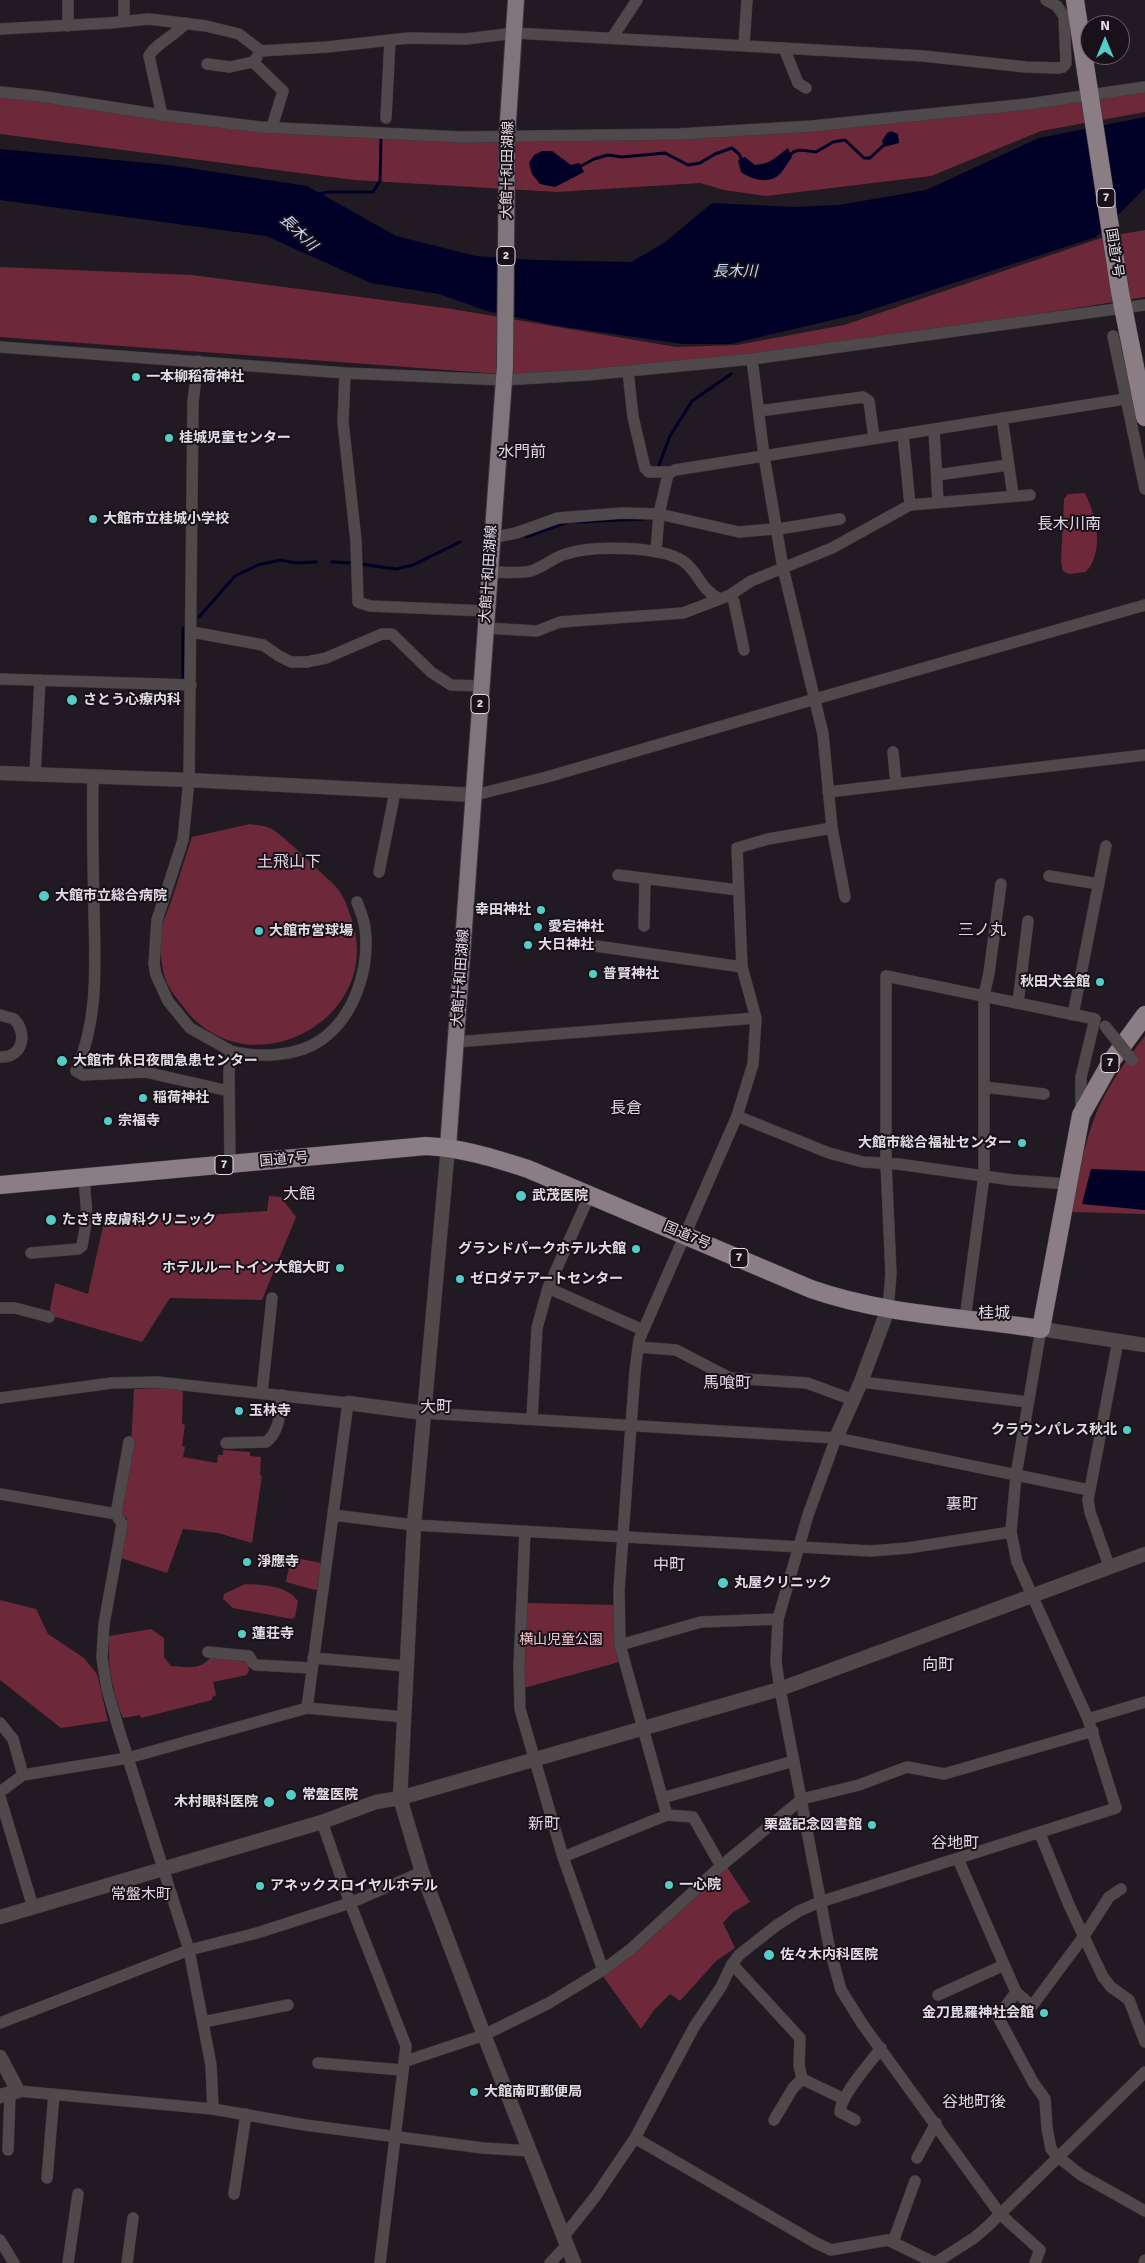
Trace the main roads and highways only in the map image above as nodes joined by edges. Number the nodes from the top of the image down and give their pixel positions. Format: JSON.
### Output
{"nodes":[{"id":1,"x":516,"y":0,"type":"edge"},
{"id":2,"x":1075,"y":0,"type":"edge"},
{"id":3,"x":1145,"y":417,"type":"edge"},
{"id":4,"x":1145,"y":1015,"type":"edge"},
{"id":5,"x":448,"y":1147,"type":"junction"},
{"id":6,"x":0,"y":1185,"type":"edge"}],
"edges":[{"from":1,"to":5,"type":"main road","name":"大館十和田湖線","number":"2"},
{"from":2,"to":3,"type":"highway","name":"国道7号","number":"7"},
{"from":4,"to":5,"type":"highway","name":"国道7号","number":"7"},
{"from":5,"to":6,"type":"highway","name":"国道7号","number":"7"}]}
